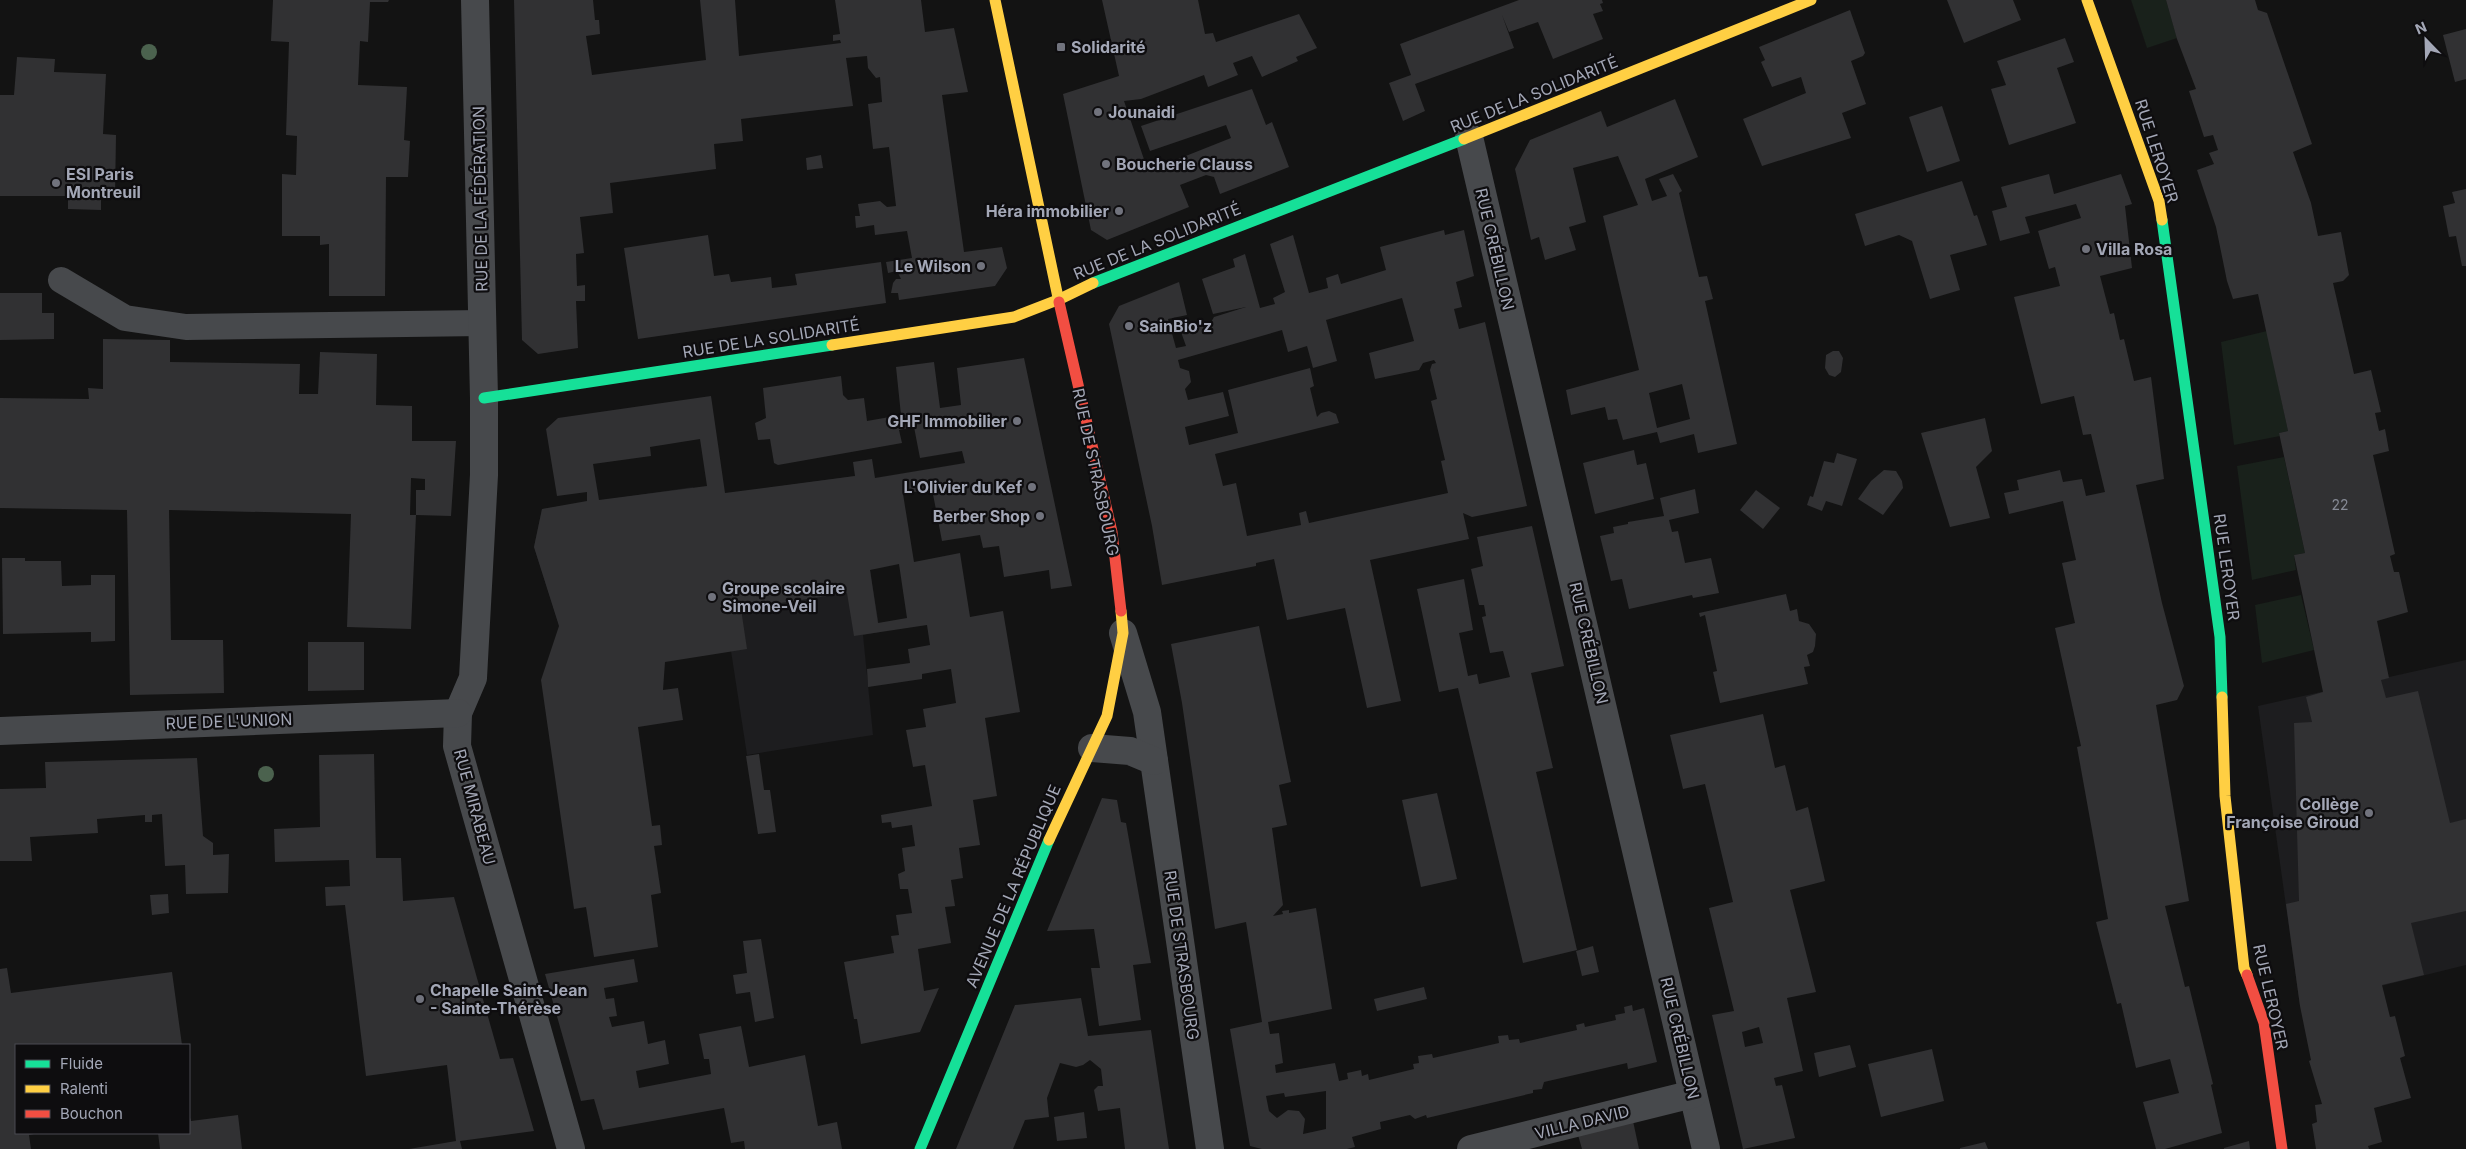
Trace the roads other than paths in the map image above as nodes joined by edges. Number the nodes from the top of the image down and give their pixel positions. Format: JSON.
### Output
{"nodes":[{"id":1,"x":475,"y":0,"type":"edge"},
{"id":2,"x":995,"y":0,"type":"edge"},
{"id":3,"x":1811,"y":0,"type":"edge"},
{"id":4,"x":2086,"y":0,"type":"edge"},
{"id":5,"x":1469,"y":137,"type":"junction"},
{"id":6,"x":61,"y":280,"type":"dead end"},
{"id":7,"x":1060,"y":300,"type":"junction"},
{"id":8,"x":483,"y":323,"type":"junction"},
{"id":9,"x":484,"y":398,"type":"junction"},
{"id":10,"x":1123,"y":633,"type":"junction"},
{"id":11,"x":458,"y":713,"type":"junction"},
{"id":12,"x":0,"y":731,"type":"edge"},
{"id":13,"x":1092,"y":748,"type":"junction"},
{"id":14,"x":1154,"y":762,"type":"junction"},
{"id":15,"x":1692,"y":1094,"type":"junction"},
{"id":16,"x":571,"y":1149,"type":"edge"},
{"id":17,"x":920,"y":1149,"type":"edge"},
{"id":18,"x":1210,"y":1149,"type":"edge"},
{"id":19,"x":1471,"y":1149,"type":"edge"},
{"id":20,"x":1706,"y":1149,"type":"edge"},
{"id":21,"x":2282,"y":1149,"type":"edge"}],
"edges":[{"from":1,"to":8,"type":"street","name":"RUE DE LA FÉDÉRATION"},
{"from":2,"to":7,"type":"street","name":"RUE DE STRASBOURG"},
{"from":3,"to":5,"type":"street","name":"RUE DE LA SOLIDARITÉ"},
{"from":4,"to":21,"type":"street","name":"RUE LEROYER"},
{"from":5,"to":7,"type":"street","name":"RUE DE LA SOLIDARITÉ"},
{"from":5,"to":15,"type":"street","name":"RUE CRÉBILLON"},
{"from":6,"to":8,"type":"lane"},
{"from":7,"to":9,"type":"street","name":"RUE DE LA SOLIDARITÉ"},
{"from":7,"to":10,"type":"street","name":"RUE DE STRASBOURG"},
{"from":8,"to":9,"type":"street","name":"RUE DE LA FÉDÉRATION"},
{"from":9,"to":11,"type":"street","name":"RUE MIRABEAU"},
{"from":10,"to":13,"type":"street","name":"AVENUE DE LA RÉPUBLIQUE"},
{"from":10,"to":14,"type":"street","name":"RUE DE STRASBOURG"},
{"from":11,"to":12,"type":"street","name":"RUE DE L'UNION"},
{"from":11,"to":16,"type":"street","name":"RUE MIRABEAU"},
{"from":13,"to":14,"type":"street"},
{"from":13,"to":17,"type":"street","name":"AVENUE DE LA RÉPUBLIQUE"},
{"from":14,"to":18,"type":"street","name":"RUE DE STRASBOURG"},
{"from":15,"to":19,"type":"street","name":"VILLA DAVID"},
{"from":15,"to":20,"type":"street","name":"RUE CRÉBILLON"}]}
